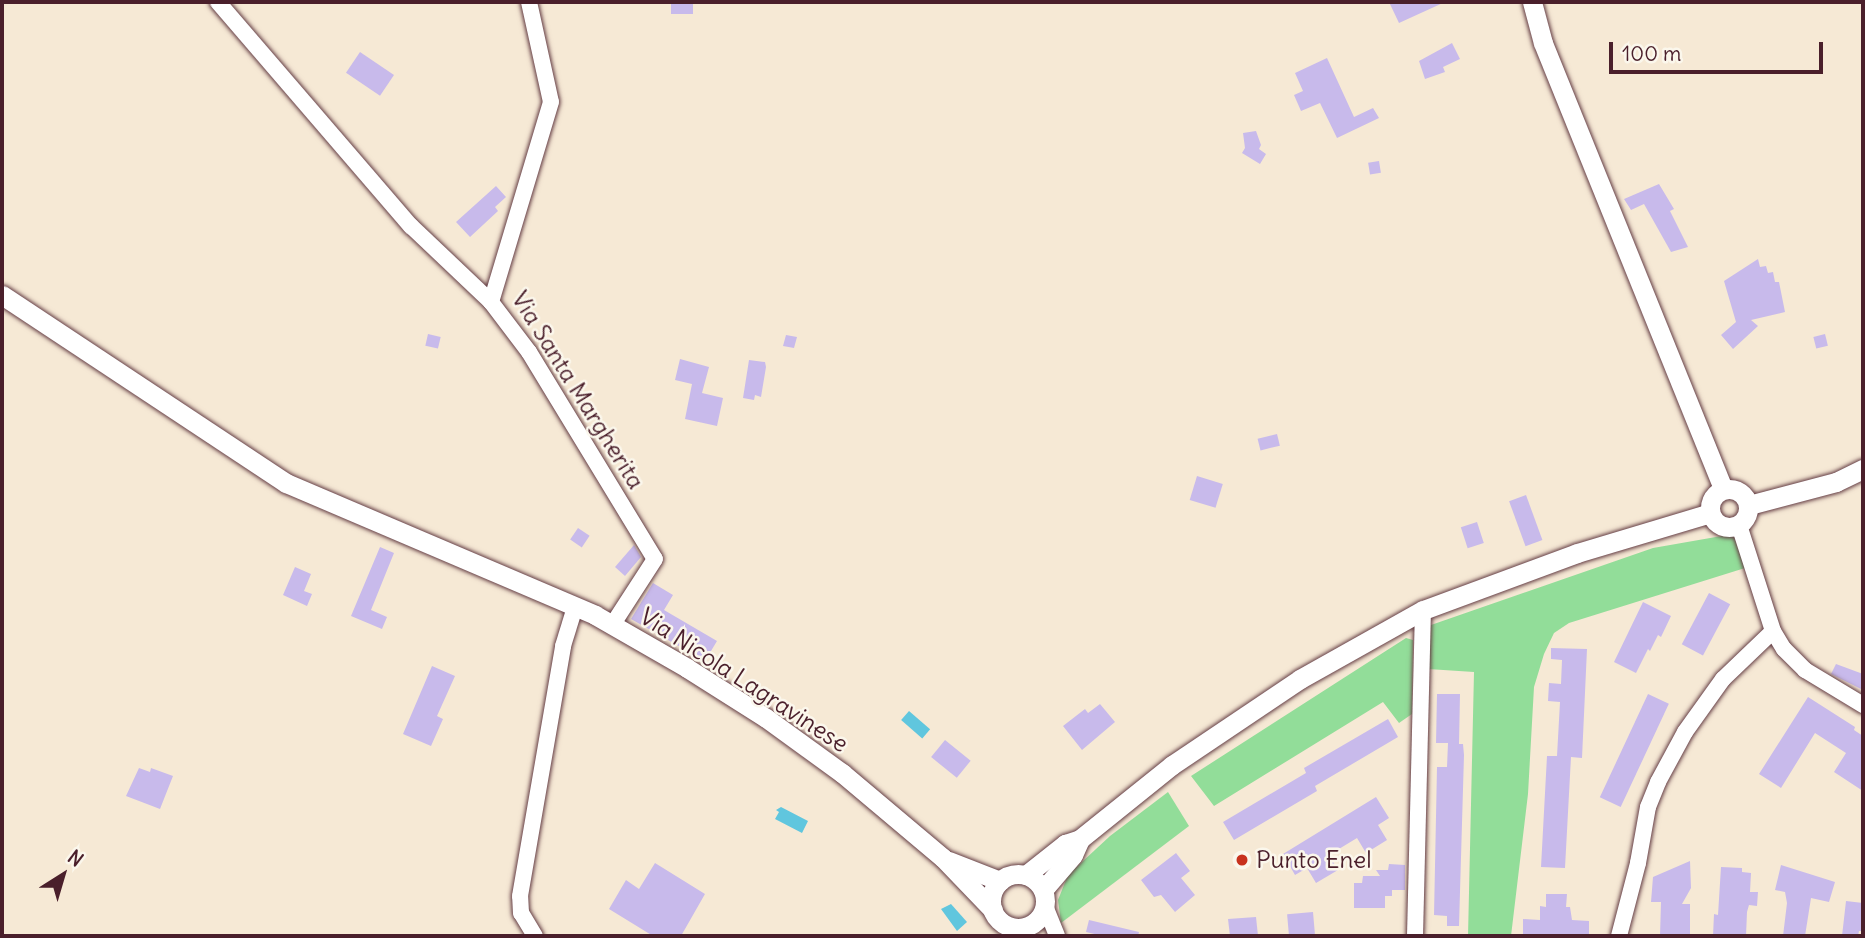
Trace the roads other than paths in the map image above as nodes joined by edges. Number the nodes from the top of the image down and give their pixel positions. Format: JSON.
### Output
{"nodes":[{"id":1,"x":218,"y":2,"type":"edge"},
{"id":2,"x":529,"y":2,"type":"edge"},
{"id":3,"x":1532,"y":2,"type":"edge"},
{"id":4,"x":2,"y":295,"type":"edge"},
{"id":5,"x":491,"y":302,"type":"junction"},
{"id":6,"x":1863,"y":469,"type":"edge"},
{"id":7,"x":1836,"y":482,"type":"junction"},
{"id":8,"x":1863,"y":483,"type":"edge"},
{"id":9,"x":1723,"y":489,"type":"junction"},
{"id":10,"x":1749,"y":505,"type":"junction"},
{"id":11,"x":1710,"y":513,"type":"junction"},
{"id":12,"x":1739,"y":525,"type":"junction"},
{"id":13,"x":575,"y":607,"type":"junction"},
{"id":14,"x":1423,"y":610,"type":"junction"},
{"id":15,"x":612,"y":624,"type":"junction"},
{"id":16,"x":1773,"y":631,"type":"junction"},
{"id":17,"x":1863,"y":705,"type":"edge"},
{"id":18,"x":1080,"y":839,"type":"junction"},
{"id":19,"x":943,"y":858,"type":"junction"},
{"id":20,"x":1026,"y":875,"type":"junction"},
{"id":21,"x":1000,"y":881,"type":"junction"},
{"id":22,"x":1044,"y":898,"type":"junction"},
{"id":23,"x":993,"y":910,"type":"junction"},
{"id":24,"x":1024,"y":931,"type":"edge"},
{"id":25,"x":535,"y":936,"type":"edge"},
{"id":26,"x":1057,"y":936,"type":"edge"},
{"id":27,"x":1415,"y":936,"type":"edge"},
{"id":28,"x":1619,"y":936,"type":"edge"}],
"edges":[{"from":1,"to":5,"type":"street"},
{"from":2,"to":5,"type":"street","name":"Via Santa Margherita"},
{"from":3,"to":9,"type":"street"},
{"from":4,"to":13,"type":"street","name":"Via Nicola Lagravinese"},
{"from":5,"to":15,"type":"street","name":"Via Santa Margherita"},
{"from":6,"to":7,"type":"street"},
{"from":7,"to":8,"type":"street"},
{"from":7,"to":10,"type":"street"},
{"from":9,"to":10,"type":"street"},
{"from":9,"to":11,"type":"street"},
{"from":10,"to":12,"type":"street"},
{"from":11,"to":12,"type":"street"},
{"from":11,"to":14,"type":"street"},
{"from":12,"to":16,"type":"street"},
{"from":13,"to":15,"type":"street","name":"Via Nicola Lagravinese"},
{"from":13,"to":25,"type":"street"},
{"from":14,"to":18,"type":"street"},
{"from":14,"to":27,"type":"street"},
{"from":15,"to":19,"type":"street","name":"Via Nicola Lagravinese"},
{"from":16,"to":17,"type":"street"},
{"from":16,"to":28,"type":"street"},
{"from":18,"to":20,"type":"street"},
{"from":18,"to":22,"type":"street"},
{"from":19,"to":21,"type":"street","name":"Via Nicola Lagravinese"},
{"from":19,"to":23,"type":"street","name":"Via Nicola Lagravinese"},
{"from":20,"to":21,"type":"street"},
{"from":20,"to":22,"type":"street"},
{"from":21,"to":23,"type":"street"},
{"from":22,"to":24,"type":"street"},
{"from":22,"to":26,"type":"street"},
{"from":23,"to":24,"type":"street"}]}
